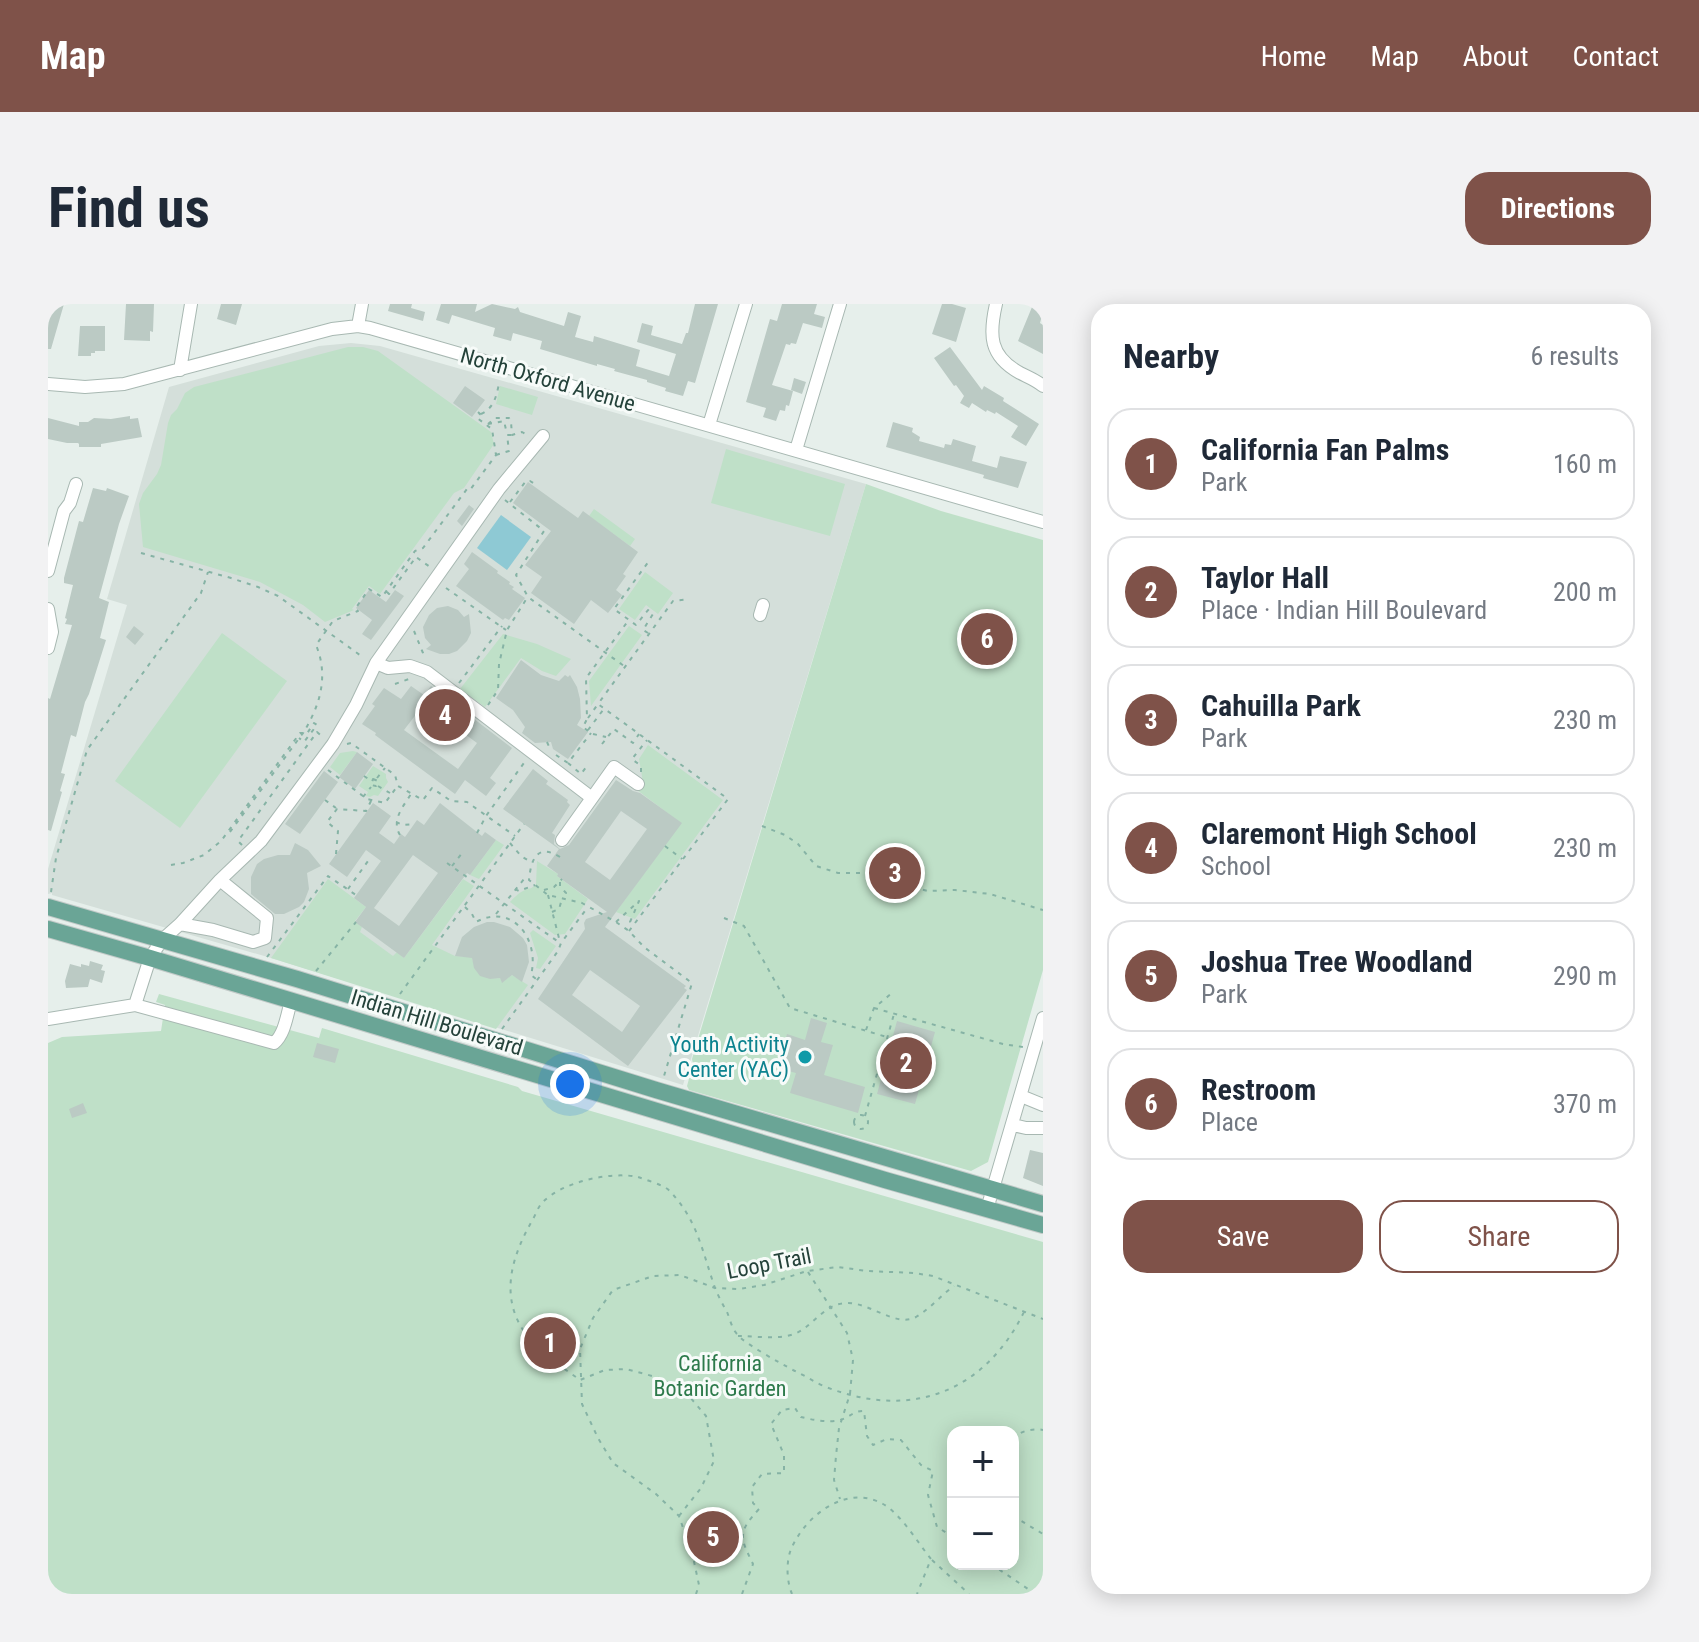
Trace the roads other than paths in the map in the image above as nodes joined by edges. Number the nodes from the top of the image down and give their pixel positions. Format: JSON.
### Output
{"nodes":[{"id":1,"x":191,"y":304,"type":"edge"},
{"id":2,"x":362,"y":304,"type":"edge"},
{"id":3,"x":746,"y":304,"type":"edge"},
{"id":4,"x":840,"y":304,"type":"edge"},
{"id":5,"x":996,"y":304,"type":"edge"},
{"id":6,"x":358,"y":326,"type":"junction"},
{"id":7,"x":180,"y":370,"type":"junction"},
{"id":8,"x":48,"y":384,"type":"edge"},
{"id":9,"x":1043,"y":386,"type":"edge"},
{"id":10,"x":709,"y":425,"type":"junction"},
{"id":11,"x":541,"y":439,"type":"road end"},
{"id":12,"x":796,"y":450,"type":"junction"},
{"id":13,"x":76,"y":484,"type":"dead end"},
{"id":14,"x":1042,"y":517,"type":"edge"},
{"id":15,"x":53,"y":531,"type":"edge"},
{"id":16,"x":48,"y":571,"type":"edge"},
{"id":17,"x":49,"y":613,"type":"edge"},
{"id":18,"x":48,"y":648,"type":"edge"},
{"id":19,"x":376,"y":663,"type":"junction"},
{"id":20,"x":638,"y":784,"type":"road end"},
{"id":21,"x":592,"y":798,"type":"junction"},
{"id":22,"x":562,"y":840,"type":"dead end"},
{"id":23,"x":220,"y":880,"type":"junction"},
{"id":24,"x":49,"y":902,"type":"edge"},
{"id":25,"x":180,"y":924,"type":"junction"},
{"id":26,"x":48,"y":929,"type":"edge"},
{"id":27,"x":162,"y":940,"type":"junction"},
{"id":28,"x":150,"y":958,"type":"junction"},
{"id":29,"x":291,"y":1001,"type":"junction"},
{"id":30,"x":135,"y":1005,"type":"junction"},
{"id":31,"x":1043,"y":1018,"type":"edge"},
{"id":32,"x":48,"y":1019,"type":"edge"},
{"id":33,"x":1021,"y":1096,"type":"junction"},
{"id":34,"x":1043,"y":1105,"type":"edge"},
{"id":35,"x":1013,"y":1125,"type":"junction"},
{"id":36,"x":1043,"y":1128,"type":"edge"},
{"id":37,"x":993,"y":1189,"type":"junction"},
{"id":38,"x":1043,"y":1204,"type":"edge"},
{"id":39,"x":987,"y":1209,"type":"junction"},
{"id":40,"x":1043,"y":1225,"type":"edge"}],
"edges":[{"from":1,"to":7,"type":"street"},
{"from":2,"to":6,"type":"street"},
{"from":3,"to":10,"type":"street"},
{"from":4,"to":12,"type":"street"},
{"from":5,"to":9,"type":"street"},
{"from":6,"to":7,"type":"street","name":"North Oxford Avenue"},
{"from":6,"to":10,"type":"street","name":"North Oxford Avenue"},
{"from":7,"to":8,"type":"street","name":"North Oxford Avenue"},
{"from":10,"to":12,"type":"street","name":"North Oxford Avenue"},
{"from":11,"to":19,"type":"street"},
{"from":12,"to":14,"type":"street","name":"North Oxford Avenue"},
{"from":13,"to":15,"type":"street"},
{"from":15,"to":16,"type":"street"},
{"from":17,"to":18,"type":"street"},
{"from":19,"to":21,"type":"street"},
{"from":19,"to":23,"type":"street"},
{"from":20,"to":21,"type":"street"},
{"from":21,"to":22,"type":"street"},
{"from":23,"to":25,"type":"street"},
{"from":23,"to":25,"type":"street"},
{"from":24,"to":27,"type":"main road","name":"Indian Hill Boulevard"},
{"from":25,"to":27,"type":"street"},
{"from":26,"to":28,"type":"main road","name":"Indian Hill Boulevard"},
{"from":27,"to":28,"type":"street"},
{"from":27,"to":37,"type":"main road","name":"Indian Hill Boulevard"},
{"from":28,"to":29,"type":"main road","name":"Indian Hill Boulevard"},
{"from":28,"to":30,"type":"street"},
{"from":29,"to":30,"type":"street"},
{"from":29,"to":39,"type":"main road","name":"Indian Hill Boulevard"},
{"from":30,"to":32,"type":"street"},
{"from":31,"to":33,"type":"street"},
{"from":33,"to":34,"type":"street"},
{"from":33,"to":35,"type":"street"},
{"from":35,"to":36,"type":"street"},
{"from":35,"to":37,"type":"street"},
{"from":37,"to":38,"type":"main road","name":"Indian Hill Boulevard"},
{"from":37,"to":39,"type":"street"},
{"from":39,"to":40,"type":"main road","name":"Indian Hill Boulevard"}]}
